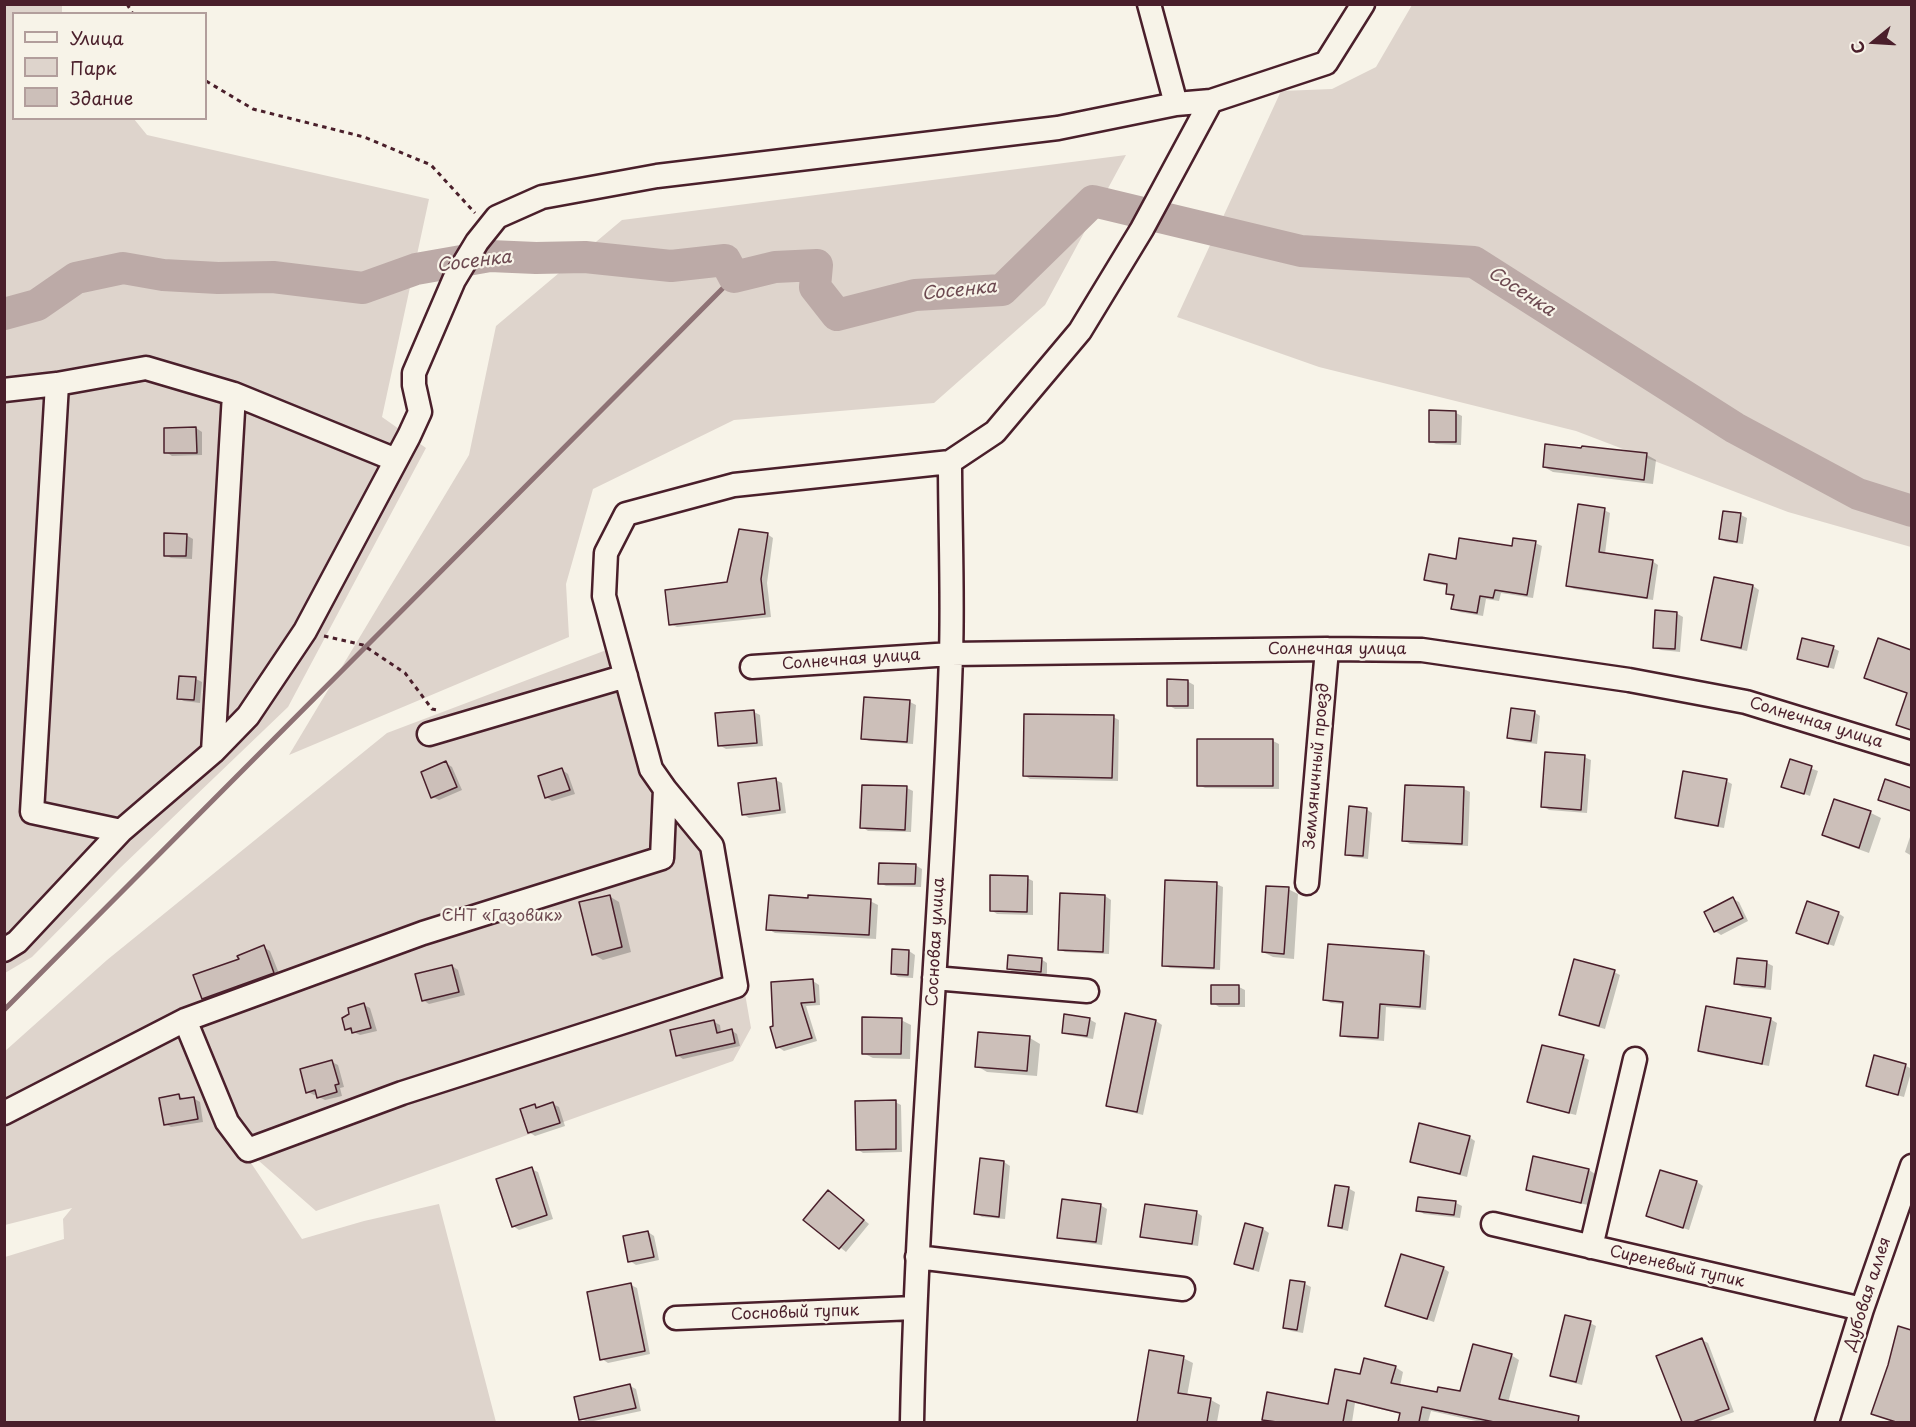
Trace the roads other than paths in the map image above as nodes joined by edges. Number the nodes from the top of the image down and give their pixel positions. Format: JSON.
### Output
{"nodes":[{"id":1,"x":1149,"y":4,"type":"edge"},
{"id":2,"x":1363,"y":4,"type":"edge"},
{"id":3,"x":1212,"y":101,"type":"junction"},
{"id":4,"x":1176,"y":104,"type":"junction"},
{"id":5,"x":57,"y":384,"type":"junction"},
{"id":6,"x":4,"y":390,"type":"edge"},
{"id":7,"x":234,"y":394,"type":"junction"},
{"id":8,"x":396,"y":460,"type":"junction"},
{"id":9,"x":950,"y":462,"type":"junction"},
{"id":10,"x":1327,"y":649,"type":"junction"},
{"id":11,"x":951,"y":654,"type":"junction"},
{"id":12,"x":752,"y":667,"type":"dead end"},
{"id":13,"x":626,"y":676,"type":"junction"},
{"id":14,"x":429,"y":734,"type":"dead end"},
{"id":15,"x":213,"y":752,"type":"junction"},
{"id":16,"x":1911,"y":753,"type":"edge"},
{"id":17,"x":665,"y":789,"type":"junction"},
{"id":18,"x":121,"y":831,"type":"junction"},
{"id":19,"x":1307,"y":883,"type":"dead end"},
{"id":20,"x":4,"y":950,"type":"edge"},
{"id":21,"x":934,"y":978,"type":"junction"},
{"id":22,"x":1087,"y":991,"type":"dead end"},
{"id":23,"x":185,"y":1020,"type":"junction"},
{"id":24,"x":1635,"y":1059,"type":"dead end"},
{"id":25,"x":4,"y":1113,"type":"edge"},
{"id":26,"x":1911,"y":1166,"type":"edge"},
{"id":27,"x":1493,"y":1224,"type":"dead end"},
{"id":28,"x":1591,"y":1247,"type":"junction"},
{"id":29,"x":917,"y":1257,"type":"junction"},
{"id":30,"x":1183,"y":1289,"type":"dead end"},
{"id":31,"x":914,"y":1308,"type":"junction"},
{"id":32,"x":1862,"y":1309,"type":"junction"},
{"id":33,"x":676,"y":1318,"type":"dead end"},
{"id":34,"x":912,"y":1422,"type":"edge"},
{"id":35,"x":1827,"y":1422,"type":"edge"}],
"edges":[{"from":1,"to":4,"type":"lane"},
{"from":2,"to":3,"type":"lane"},
{"from":3,"to":4,"type":"lane"},
{"from":3,"to":9,"type":"lane"},
{"from":4,"to":8,"type":"lane"},
{"from":5,"to":6,"type":"lane"},
{"from":5,"to":7,"type":"lane"},
{"from":5,"to":18,"type":"lane"},
{"from":7,"to":8,"type":"lane"},
{"from":7,"to":15,"type":"lane"},
{"from":8,"to":15,"type":"lane"},
{"from":9,"to":11,"type":"lane","name":"Сосновая улица"},
{"from":9,"to":13,"type":"lane"},
{"from":10,"to":11,"type":"lane","name":"Солнечная улица"},
{"from":10,"to":16,"type":"lane","name":"Солнечная улица"},
{"from":10,"to":19,"type":"lane","name":"Земляничный проезд"},
{"from":11,"to":12,"type":"lane","name":"Солнечная улица"},
{"from":11,"to":21,"type":"lane","name":"Сосновая улица"},
{"from":13,"to":14,"type":"lane"},
{"from":13,"to":17,"type":"lane"},
{"from":15,"to":18,"type":"lane"},
{"from":17,"to":23,"type":"lane"},
{"from":17,"to":23,"type":"lane"},
{"from":18,"to":20,"type":"lane"},
{"from":21,"to":22,"type":"lane"},
{"from":21,"to":29,"type":"lane","name":"Сосновая улица"},
{"from":23,"to":25,"type":"lane"},
{"from":24,"to":28,"type":"lane"},
{"from":26,"to":32,"type":"lane","name":"Дубовая аллея"},
{"from":27,"to":28,"type":"lane","name":"Сиреневый тупик"},
{"from":28,"to":32,"type":"lane","name":"Сиреневый тупик"},
{"from":29,"to":30,"type":"lane"},
{"from":29,"to":31,"type":"lane","name":"Сосновая улица"},
{"from":31,"to":33,"type":"lane","name":"Сосновый тупик"},
{"from":31,"to":34,"type":"lane","name":"Сосновая улица"},
{"from":32,"to":35,"type":"lane","name":"Дубовая аллея"}]}
